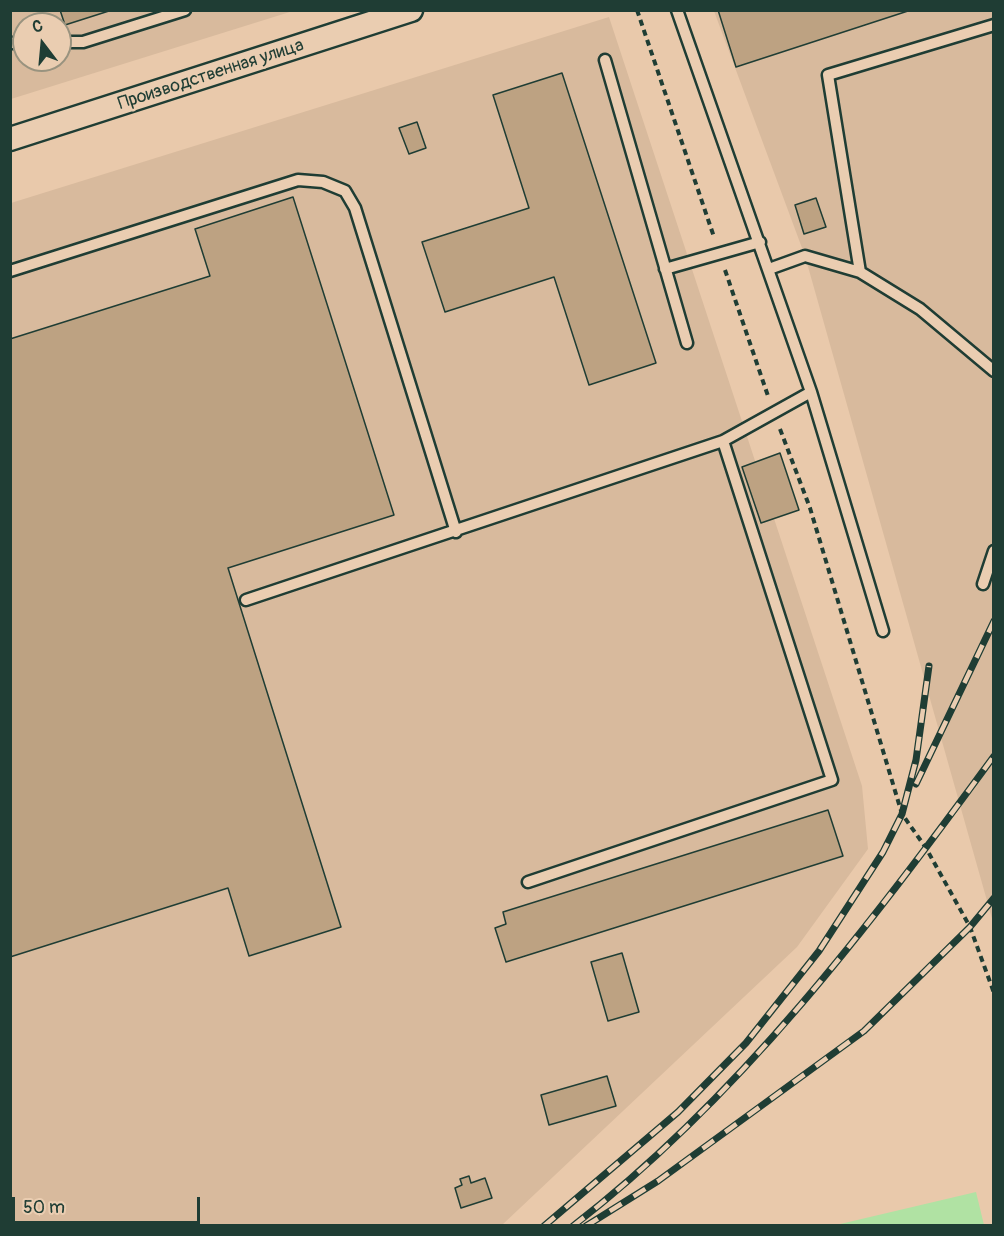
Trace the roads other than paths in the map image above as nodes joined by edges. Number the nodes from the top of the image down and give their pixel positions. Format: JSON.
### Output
{"nodes":[{"id":1,"x":185,"y":10,"type":"edge"},
{"id":2,"x":411,"y":10,"type":"edge"},
{"id":3,"x":677,"y":10,"type":"edge"},
{"id":4,"x":993,"y":25,"type":"edge"},
{"id":5,"x":72,"y":42,"type":"edge"},
{"id":6,"x":605,"y":60,"type":"dead end"},
{"id":7,"x":10,"y":139,"type":"edge"},
{"id":8,"x":760,"y":242,"type":"junction"},
{"id":9,"x":665,"y":269,"type":"junction"},
{"id":10,"x":770,"y":269,"type":"junction"},
{"id":11,"x":10,"y":271,"type":"edge"},
{"id":12,"x":860,"y":272,"type":"junction"},
{"id":13,"x":687,"y":343,"type":"dead end"},
{"id":14,"x":993,"y":371,"type":"edge"},
{"id":15,"x":811,"y":392,"type":"junction"},
{"id":16,"x":723,"y":441,"type":"junction"},
{"id":17,"x":456,"y":532,"type":"junction"},
{"id":18,"x":993,"y":551,"type":"edge"},
{"id":19,"x":982,"y":584,"type":"dead end"},
{"id":20,"x":246,"y":600,"type":"dead end"},
{"id":21,"x":883,"y":631,"type":"dead end"},
{"id":22,"x":528,"y":882,"type":"dead end"}],
"edges":[{"from":1,"to":5,"type":"lane"},
{"from":2,"to":7,"type":"street","name":"Производственная улица"},
{"from":3,"to":8,"type":"lane"},
{"from":4,"to":12,"type":"lane"},
{"from":6,"to":9,"type":"lane"},
{"from":8,"to":9,"type":"lane"},
{"from":8,"to":10,"type":"lane"},
{"from":9,"to":13,"type":"lane"},
{"from":10,"to":12,"type":"lane"},
{"from":10,"to":15,"type":"lane"},
{"from":11,"to":17,"type":"lane"},
{"from":12,"to":14,"type":"lane"},
{"from":15,"to":16,"type":"lane"},
{"from":15,"to":21,"type":"lane"},
{"from":16,"to":17,"type":"lane"},
{"from":16,"to":22,"type":"lane"},
{"from":17,"to":20,"type":"lane"},
{"from":18,"to":19,"type":"lane"}]}
